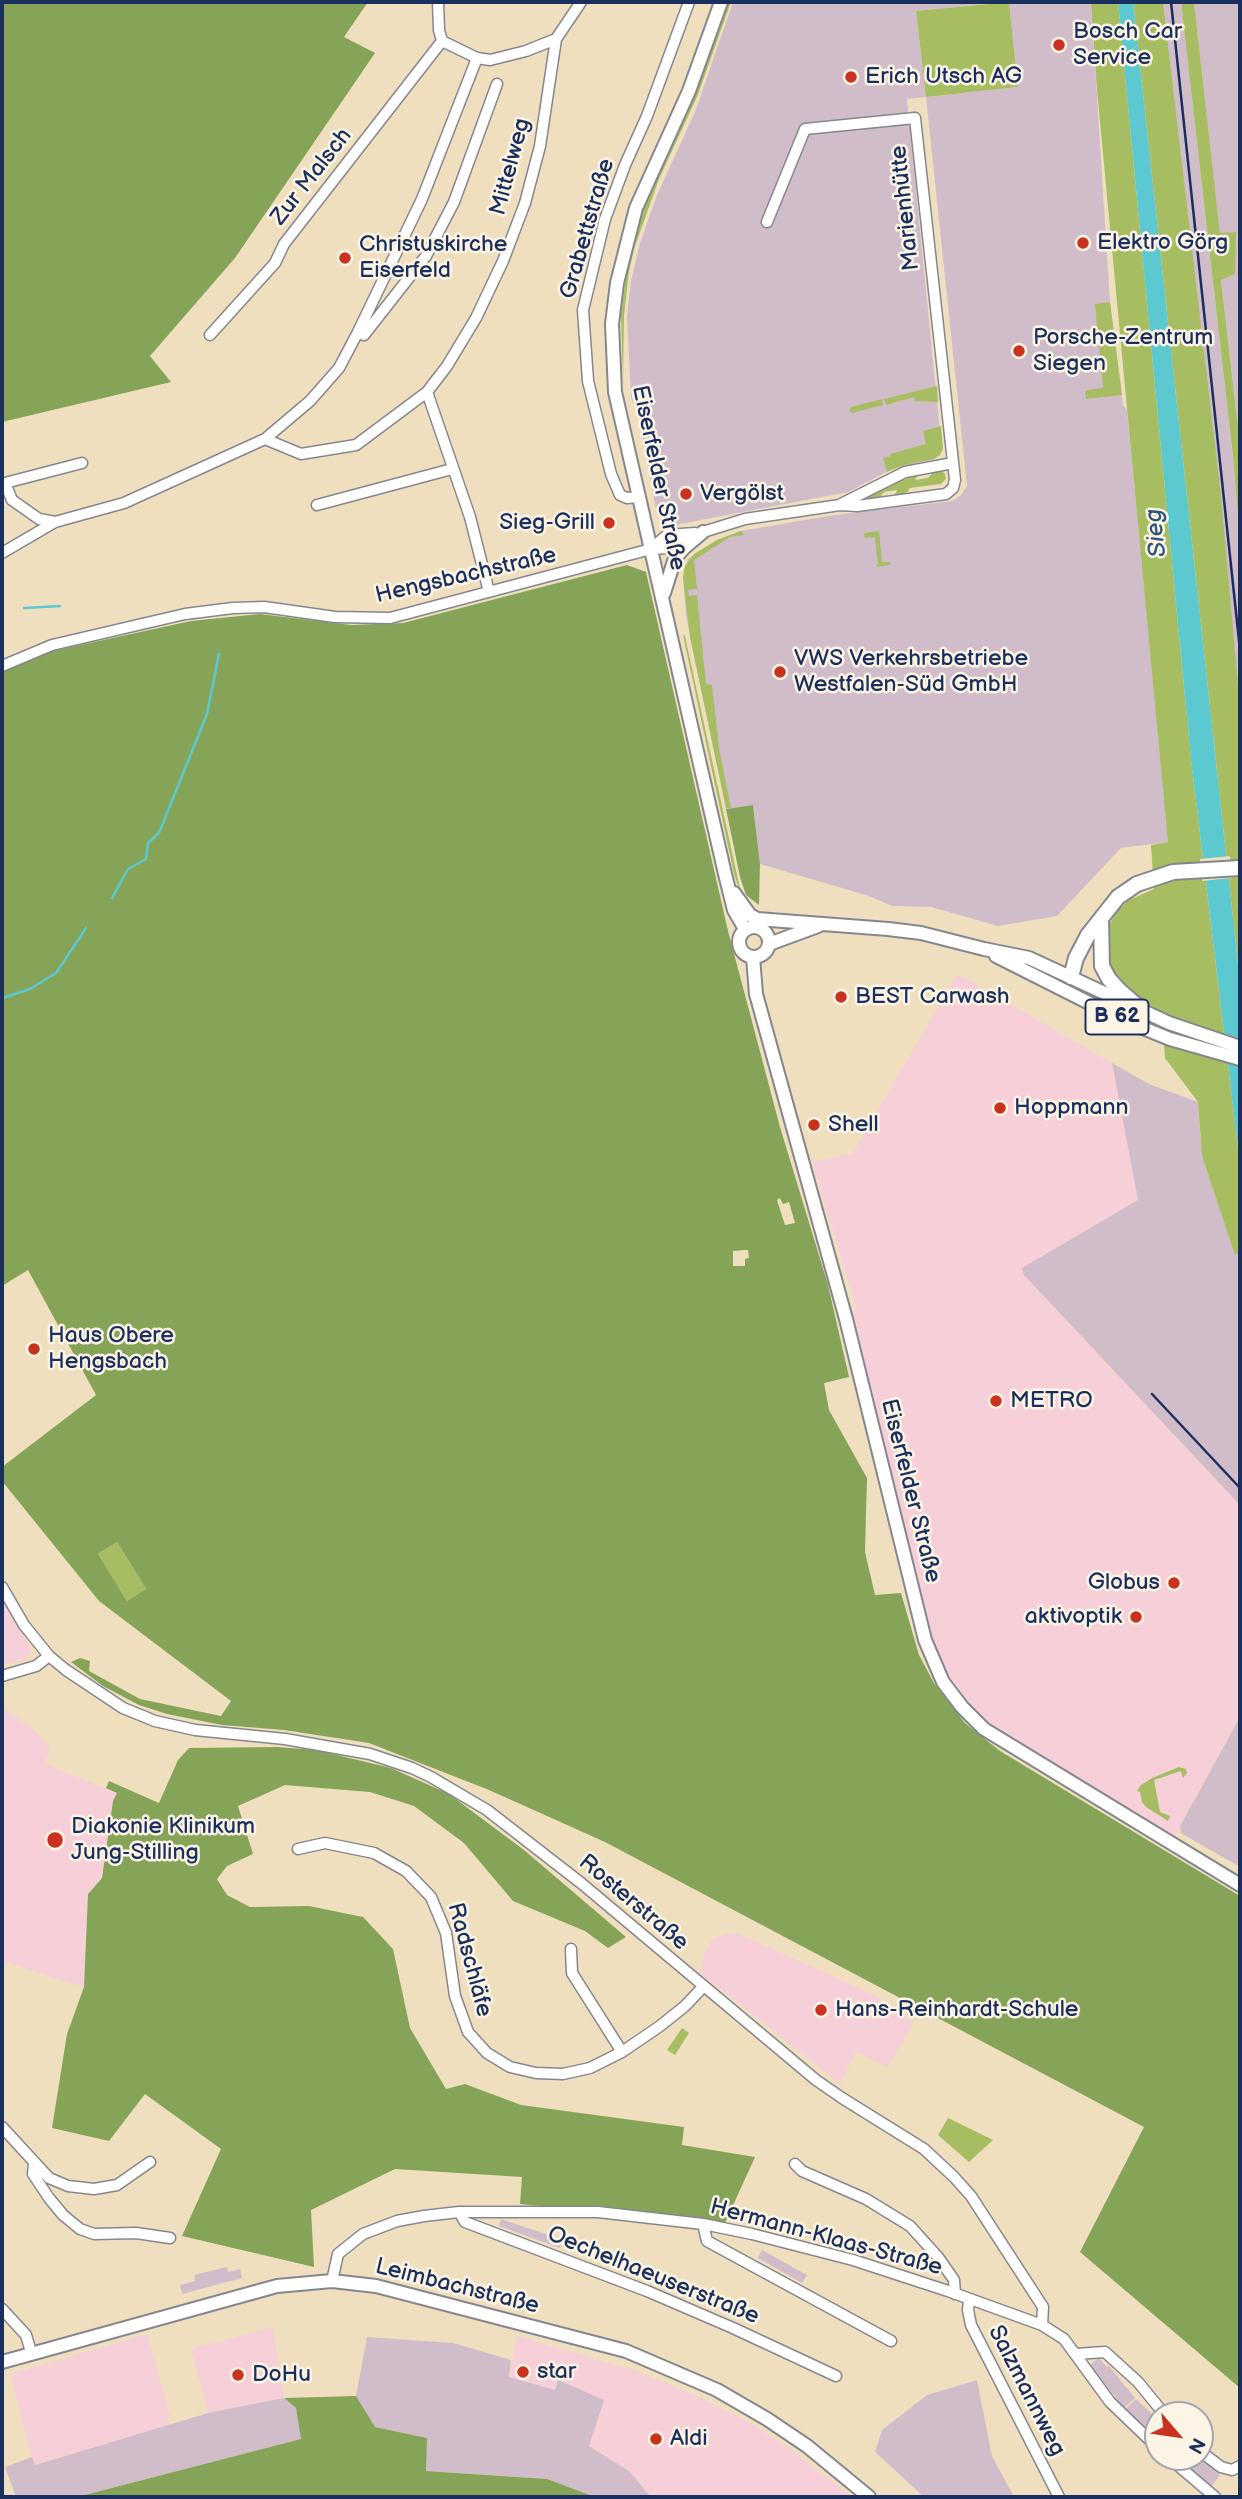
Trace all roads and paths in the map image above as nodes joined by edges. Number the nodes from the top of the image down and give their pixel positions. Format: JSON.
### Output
{"nodes":[{"id":1,"x":438,"y":2,"type":"edge"},
{"id":2,"x":581,"y":2,"type":"edge"},
{"id":3,"x":689,"y":2,"type":"edge"},
{"id":4,"x":721,"y":2,"type":"edge"},
{"id":5,"x":556,"y":39,"type":"junction"},
{"id":6,"x":442,"y":41,"type":"junction"},
{"id":7,"x":477,"y":58,"type":"junction"},
{"id":8,"x":496,"y":84,"type":"dead end"},
{"id":9,"x":766,"y":222,"type":"dead end"},
{"id":10,"x":358,"y":332,"type":"junction"},
{"id":11,"x":210,"y":335,"type":"dead end"},
{"id":12,"x":427,"y":392,"type":"junction"},
{"id":13,"x":265,"y":439,"type":"junction"},
{"id":14,"x":82,"y":463,"type":"dead end"},
{"id":15,"x":953,"y":463,"type":"junction"},
{"id":16,"x":452,"y":469,"type":"junction"},
{"id":17,"x":640,"y":497,"type":"junction"},
{"id":18,"x":317,"y":505,"type":"dead end"},
{"id":19,"x":840,"y":505,"type":"junction"},
{"id":20,"x":55,"y":523,"type":"junction"},
{"id":21,"x":703,"y":532,"type":"junction"},
{"id":22,"x":651,"y":549,"type":"junction"},
{"id":23,"x":2,"y":553,"type":"edge"},
{"id":24,"x":489,"y":592,"type":"junction"},
{"id":25,"x":663,"y":596,"type":"junction"},
{"id":26,"x":2,"y":666,"type":"edge"},
{"id":27,"x":1240,"y":868,"type":"edge"},
{"id":28,"x":725,"y":874,"type":"junction"},
{"id":29,"x":1101,"y":919,"type":"junction"},
{"id":30,"x":824,"y":925,"type":"junction"},
{"id":31,"x":745,"y":929,"type":"junction"},
{"id":32,"x":768,"y":938,"type":"junction"},
{"id":33,"x":753,"y":957,"type":"junction"},
{"id":34,"x":1068,"y":984,"type":"junction"},
{"id":35,"x":1142,"y":1010,"type":"junction"},
{"id":36,"x":1240,"y":1047,"type":"edge"},
{"id":37,"x":1240,"y":1059,"type":"edge"},
{"id":38,"x":2,"y":1587,"type":"edge"},
{"id":39,"x":49,"y":1656,"type":"junction"},
{"id":40,"x":2,"y":1676,"type":"edge"},
{"id":41,"x":298,"y":1849,"type":"dead end"},
{"id":42,"x":1240,"y":1885,"type":"edge"},
{"id":43,"x":570,"y":1949,"type":"dead end"},
{"id":44,"x":703,"y":1987,"type":"junction"},
{"id":45,"x":621,"y":2052,"type":"junction"},
{"id":46,"x":2,"y":2127,"type":"edge"},
{"id":47,"x":150,"y":2162,"type":"dead end"},
{"id":48,"x":34,"y":2164,"type":"junction"},
{"id":49,"x":795,"y":2164,"type":"dead end"},
{"id":50,"x":459,"y":2212,"type":"junction"},
{"id":51,"x":703,"y":2224,"type":"junction"},
{"id":52,"x":170,"y":2238,"type":"dead end"},
{"id":53,"x":332,"y":2281,"type":"junction"},
{"id":54,"x":955,"y":2294,"type":"junction"},
{"id":55,"x":969,"y":2300,"type":"junction"},
{"id":56,"x":2,"y":2309,"type":"edge"},
{"id":57,"x":1042,"y":2325,"type":"junction"},
{"id":58,"x":891,"y":2341,"type":"dead end"},
{"id":59,"x":31,"y":2352,"type":"junction"},
{"id":60,"x":1076,"y":2354,"type":"junction"},
{"id":61,"x":2,"y":2362,"type":"edge"},
{"id":62,"x":836,"y":2376,"type":"dead end"},
{"id":63,"x":1154,"y":2401,"type":"edge"},
{"id":64,"x":1144,"y":2435,"type":"edge"},
{"id":65,"x":1214,"y":2462,"type":"edge"},
{"id":66,"x":1240,"y":2466,"type":"edge"},
{"id":67,"x":1184,"y":2471,"type":"edge"},
{"id":68,"x":869,"y":2497,"type":"edge"},
{"id":69,"x":1059,"y":2497,"type":"edge"},
{"id":70,"x":1215,"y":2497,"type":"edge"}],
"edges":[{"from":1,"to":6,"type":"street"},
{"from":2,"to":5,"type":"street"},
{"from":3,"to":17,"type":"street","name":"Grabettstraße"},
{"from":4,"to":17,"type":"main road","name":"Eiserfelder Straße"},
{"from":5,"to":7,"type":"street"},
{"from":5,"to":12,"type":"street","name":"Mittelweg"},
{"from":6,"to":7,"type":"street"},
{"from":6,"to":11,"type":"street","name":"Zur Malsch"},
{"from":7,"to":10,"type":"street"},
{"from":8,"to":10,"type":"street"},
{"from":9,"to":15,"type":"street","name":"Marienhütte"},
{"from":10,"to":13,"type":"street"},
{"from":12,"to":13,"type":"street","name":"Mittelweg"},
{"from":12,"to":16,"type":"street"},
{"from":13,"to":20,"type":"street"},
{"from":14,"to":20,"type":"street"},
{"from":15,"to":19,"type":"street","name":"Marienhütte"},
{"from":15,"to":19,"type":"street","name":"Marienhütte"},
{"from":16,"to":18,"type":"street"},
{"from":16,"to":24,"type":"street"},
{"from":17,"to":22,"type":"main road","name":"Eiserfelder Straße"},
{"from":19,"to":21,"type":"street","name":"Marienhütte"},
{"from":20,"to":23,"type":"street"},
{"from":21,"to":22,"type":"street","name":"Marienhütte"},
{"from":21,"to":25,"type":"main road"},
{"from":22,"to":24,"type":"street","name":"Hengsbachstraße"},
{"from":22,"to":25,"type":"main road","name":"Eiserfelder Straße"},
{"from":24,"to":26,"type":"street","name":"Hengsbachstraße"},
{"from":25,"to":28,"type":"main road","name":"Eiserfelder Straße"},
{"from":27,"to":29,"type":"highway","number":"B 62"},
{"from":28,"to":30,"type":"main road"},
{"from":28,"to":31,"type":"main road","name":"Eiserfelder Straße"},
{"from":29,"to":34,"type":"highway","number":"B 62"},
{"from":29,"to":35,"type":"highway","number":"B 62"},
{"from":30,"to":32,"type":"main road"},
{"from":30,"to":34,"type":"main road"},
{"from":31,"to":32,"type":"main road"},
{"from":31,"to":33,"type":"main road","name":"Eiserfelder Straße"},
{"from":32,"to":33,"type":"main road"},
{"from":33,"to":42,"type":"main road","name":"Eiserfelder Straße"},
{"from":34,"to":35,"type":"main road","number":"B 62"},
{"from":34,"to":37,"type":"main road","number":"B 62"},
{"from":35,"to":36,"type":"main road","number":"B 62"},
{"from":38,"to":39,"type":"street"},
{"from":39,"to":40,"type":"street"},
{"from":39,"to":44,"type":"street","name":"Rosterstraße"},
{"from":41,"to":45,"type":"street","name":"Radschläfe"},
{"from":43,"to":45,"type":"street"},
{"from":44,"to":45,"type":"street","name":"Radschläfe"},
{"from":44,"to":57,"type":"street","name":"Rosterstraße"},
{"from":46,"to":48,"type":"street"},
{"from":47,"to":48,"type":"street"},
{"from":48,"to":52,"type":"street"},
{"from":49,"to":54,"type":"street"},
{"from":50,"to":51,"type":"street","name":"Hermann-Klaas-Straße"},
{"from":50,"to":53,"type":"street","name":"Hermann-Klaas-Straße"},
{"from":50,"to":62,"type":"street","name":"Oechelhaeuserstraße"},
{"from":51,"to":54,"type":"street","name":"Hermann-Klaas-Straße"},
{"from":51,"to":58,"type":"street"},
{"from":53,"to":59,"type":"main road","name":"Leimbachstraße"},
{"from":53,"to":68,"type":"main road","name":"Leimbachstraße"},
{"from":54,"to":55,"type":"street","name":"Hermann-Klaas-Straße"},
{"from":55,"to":57,"type":"street","name":"Hermann-Klaas-Straße"},
{"from":55,"to":69,"type":"street","name":"Salzmannweg"},
{"from":56,"to":59,"type":"street"},
{"from":57,"to":60,"type":"street"},
{"from":59,"to":61,"type":"main road","name":"Leimbachstraße"},
{"from":60,"to":63,"type":"street"},
{"from":60,"to":64,"type":"street"},
{"from":65,"to":66,"type":"street"},
{"from":67,"to":70,"type":"street"}]}
